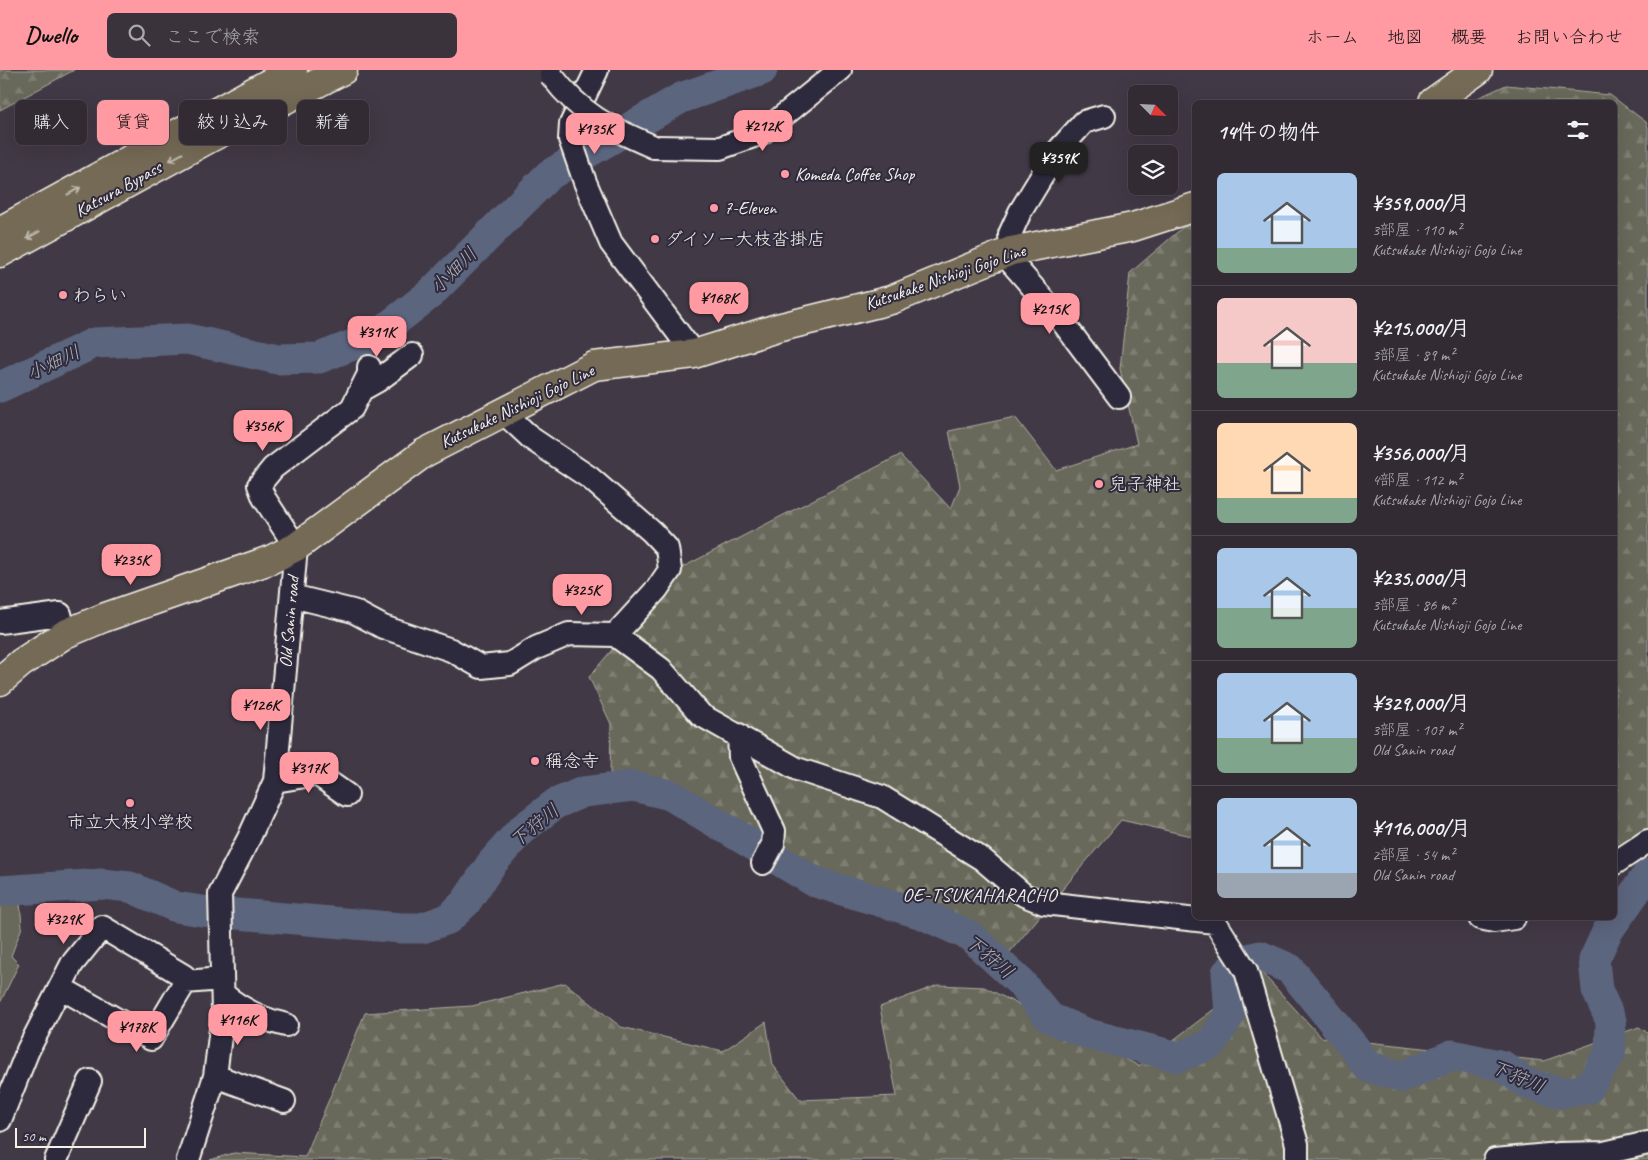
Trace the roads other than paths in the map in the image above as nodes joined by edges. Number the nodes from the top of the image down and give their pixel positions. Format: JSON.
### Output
{"nodes":[{"id":1,"x":294,"y":70,"type":"edge"},
{"id":2,"x":343,"y":70,"type":"edge"},
{"id":3,"x":597,"y":70,"type":"edge"},
{"id":4,"x":840,"y":70,"type":"edge"},
{"id":5,"x":1478,"y":70,"type":"edge"},
{"id":6,"x":550,"y":73,"type":"edge"},
{"id":7,"x":1436,"y":100,"type":"edge"},
{"id":8,"x":1104,"y":116,"type":"dead end"},
{"id":9,"x":1192,"y":208,"type":"edge"},
{"id":10,"x":0,"y":231,"type":"edge"},
{"id":11,"x":1008,"y":252,"type":"junction"},
{"id":12,"x":0,"y":253,"type":"edge"},
{"id":13,"x":694,"y":354,"type":"junction"},
{"id":14,"x":406,"y":366,"type":"dead end"},
{"id":15,"x":369,"y":367,"type":"dead end"},
{"id":16,"x":361,"y":390,"type":"junction"},
{"id":17,"x":1119,"y":397,"type":"dead end"},
{"id":18,"x":503,"y":412,"type":"junction"},
{"id":19,"x":296,"y":547,"type":"junction"},
{"id":20,"x":292,"y":596,"type":"junction"},
{"id":21,"x":0,"y":622,"type":"edge"},
{"id":22,"x":65,"y":634,"type":"junction"},
{"id":23,"x":615,"y":635,"type":"junction"},
{"id":24,"x":0,"y":681,"type":"edge"},
{"id":25,"x":739,"y":735,"type":"junction"},
{"id":26,"x":275,"y":781,"type":"junction"},
{"id":27,"x":347,"y":794,"type":"dead end"},
{"id":28,"x":1648,"y":841,"type":"edge"},
{"id":29,"x":767,"y":857,"type":"dead end"},
{"id":30,"x":1617,"y":862,"type":"edge"},
{"id":31,"x":1192,"y":917,"type":"edge"},
{"id":32,"x":1220,"y":920,"type":"edge"},
{"id":33,"x":185,"y":982,"type":"junction"},
{"id":34,"x":222,"y":987,"type":"junction"},
{"id":35,"x":61,"y":988,"type":"junction"},
{"id":36,"x":286,"y":1025,"type":"dead end"},
{"id":37,"x":215,"y":1076,"type":"junction"},
{"id":38,"x":90,"y":1081,"type":"dead end"},
{"id":39,"x":284,"y":1102,"type":"dead end"},
{"id":40,"x":0,"y":1120,"type":"edge"},
{"id":41,"x":1648,"y":1143,"type":"edge"},
{"id":42,"x":56,"y":1160,"type":"edge"},
{"id":43,"x":188,"y":1160,"type":"edge"},
{"id":44,"x":1297,"y":1160,"type":"edge"},
{"id":45,"x":1495,"y":1160,"type":"edge"}],
"edges":[{"from":10,"to":1,"type":"main road","name":"Katsura Bypass","one_way":true},
{"from":2,"to":12,"type":"main road","name":"Katsura Bypass","one_way":true},
{"from":3,"to":13,"type":"street"},
{"from":4,"to":6,"type":"street","bridge":true},
{"from":5,"to":7,"type":"main road"},
{"from":8,"to":11,"type":"street"},
{"from":9,"to":11,"type":"main road","name":"Kutsukake Nishioji Gojo Line"},
{"from":11,"to":13,"type":"main road","name":"Kutsukake Nishioji Gojo Line"},
{"from":11,"to":17,"type":"street"},
{"from":13,"to":18,"type":"main road","name":"Kutsukake Nishioji Gojo Line"},
{"from":14,"to":16,"type":"street"},
{"from":15,"to":16,"type":"street"},
{"from":16,"to":19,"type":"street"},
{"from":18,"to":19,"type":"main road","name":"Kutsukake Nishioji Gojo Line"},
{"from":18,"to":23,"type":"street"},
{"from":19,"to":20,"type":"street","name":"Old Sanin road"},
{"from":19,"to":22,"type":"main road","name":"Kutsukake Nishioji Gojo Line"},
{"from":20,"to":23,"type":"street"},
{"from":20,"to":26,"type":"street","name":"Old Sanin road"},
{"from":21,"to":22,"type":"street"},
{"from":22,"to":24,"type":"main road","name":"Kutsukake Nishioji Gojo Line"},
{"from":23,"to":25,"type":"street"},
{"from":25,"to":29,"type":"street"},
{"from":25,"to":31,"type":"street"},
{"from":26,"to":27,"type":"street"},
{"from":26,"to":34,"type":"street","name":"Old Sanin road"},
{"from":28,"to":30,"type":"street"},
{"from":32,"to":44,"type":"street"},
{"from":33,"to":34,"type":"street"},
{"from":33,"to":35,"type":"street"},
{"from":33,"to":35,"type":"street"},
{"from":34,"to":36,"type":"street"},
{"from":34,"to":37,"type":"street","name":"Old Sanin road"},
{"from":35,"to":40,"type":"street"},
{"from":37,"to":39,"type":"street"},
{"from":37,"to":43,"type":"street","name":"Old Sanin road"},
{"from":38,"to":42,"type":"street"},
{"from":41,"to":45,"type":"street"}]}
